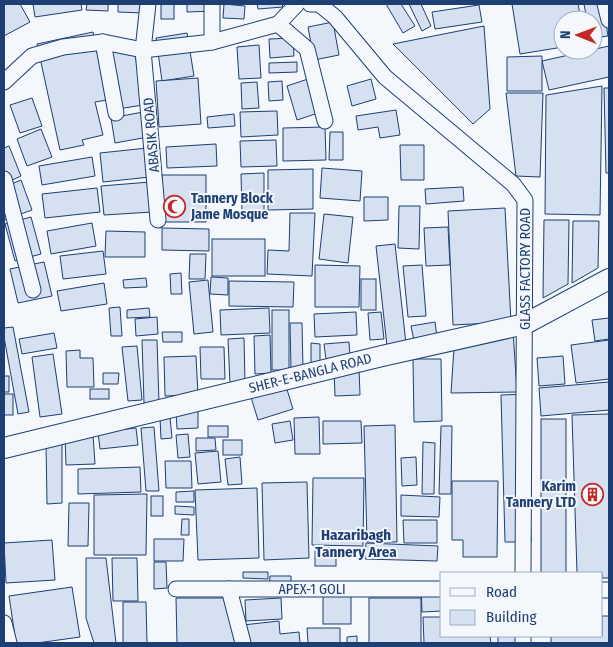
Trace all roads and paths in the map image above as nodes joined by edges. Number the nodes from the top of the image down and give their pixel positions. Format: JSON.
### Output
{"nodes":[{"id":1,"x":148,"y":4,"type":"edge"},
{"id":2,"x":212,"y":4,"type":"edge"},
{"id":3,"x":297,"y":4,"type":"edge"},
{"id":4,"x":310,"y":4,"type":"edge"},
{"id":5,"x":605,"y":4,"type":"edge"},
{"id":6,"x":609,"y":20,"type":"edge"},
{"id":7,"x":278,"y":24,"type":"junction"},
{"id":8,"x":102,"y":42,"type":"junction"},
{"id":9,"x":212,"y":42,"type":"junction"},
{"id":10,"x":144,"y":50,"type":"junction"},
{"id":11,"x":4,"y":82,"type":"edge"},
{"id":12,"x":116,"y":112,"type":"dead end"},
{"id":13,"x":325,"y":121,"type":"dead end"},
{"id":14,"x":4,"y":178,"type":"edge"},
{"id":15,"x":158,"y":220,"type":"dead end"},
{"id":16,"x":609,"y":280,"type":"edge"},
{"id":17,"x":33,"y":290,"type":"dead end"},
{"id":18,"x":525,"y":324,"type":"junction"},
{"id":19,"x":4,"y":448,"type":"edge"},
{"id":20,"x":524,"y":572,"type":"edge"},
{"id":21,"x":176,"y":589,"type":"dead end"},
{"id":22,"x":229,"y":589,"type":"junction"},
{"id":23,"x":440,"y":589,"type":"edge"},
{"id":24,"x":4,"y":623,"type":"edge"},
{"id":25,"x":9,"y":643,"type":"edge"},
{"id":26,"x":243,"y":643,"type":"edge"}],
"edges":[{"from":1,"to":10,"type":"street","name":"ABASIK ROAD"},
{"from":2,"to":9,"type":"street"},
{"from":3,"to":7,"type":"street"},
{"from":4,"to":18,"type":"street","name":"GLASS FACTORY ROAD"},
{"from":5,"to":6,"type":"street"},
{"from":7,"to":9,"type":"street"},
{"from":7,"to":13,"type":"street"},
{"from":8,"to":10,"type":"street"},
{"from":8,"to":11,"type":"street"},
{"from":8,"to":12,"type":"street"},
{"from":9,"to":10,"type":"street"},
{"from":10,"to":15,"type":"street","name":"ABASIK ROAD"},
{"from":14,"to":17,"type":"street"},
{"from":16,"to":18,"type":"street","name":"SHER-E-BANGLA ROAD"},
{"from":18,"to":19,"type":"street","name":"SHER-E-BANGLA ROAD"},
{"from":18,"to":20,"type":"street","name":"GLASS FACTORY ROAD"},
{"from":21,"to":22,"type":"street","name":"APEX-1 GOLI"},
{"from":22,"to":23,"type":"street","name":"APEX-1 GOLI"},
{"from":22,"to":26,"type":"street"},
{"from":24,"to":25,"type":"street"}]}
